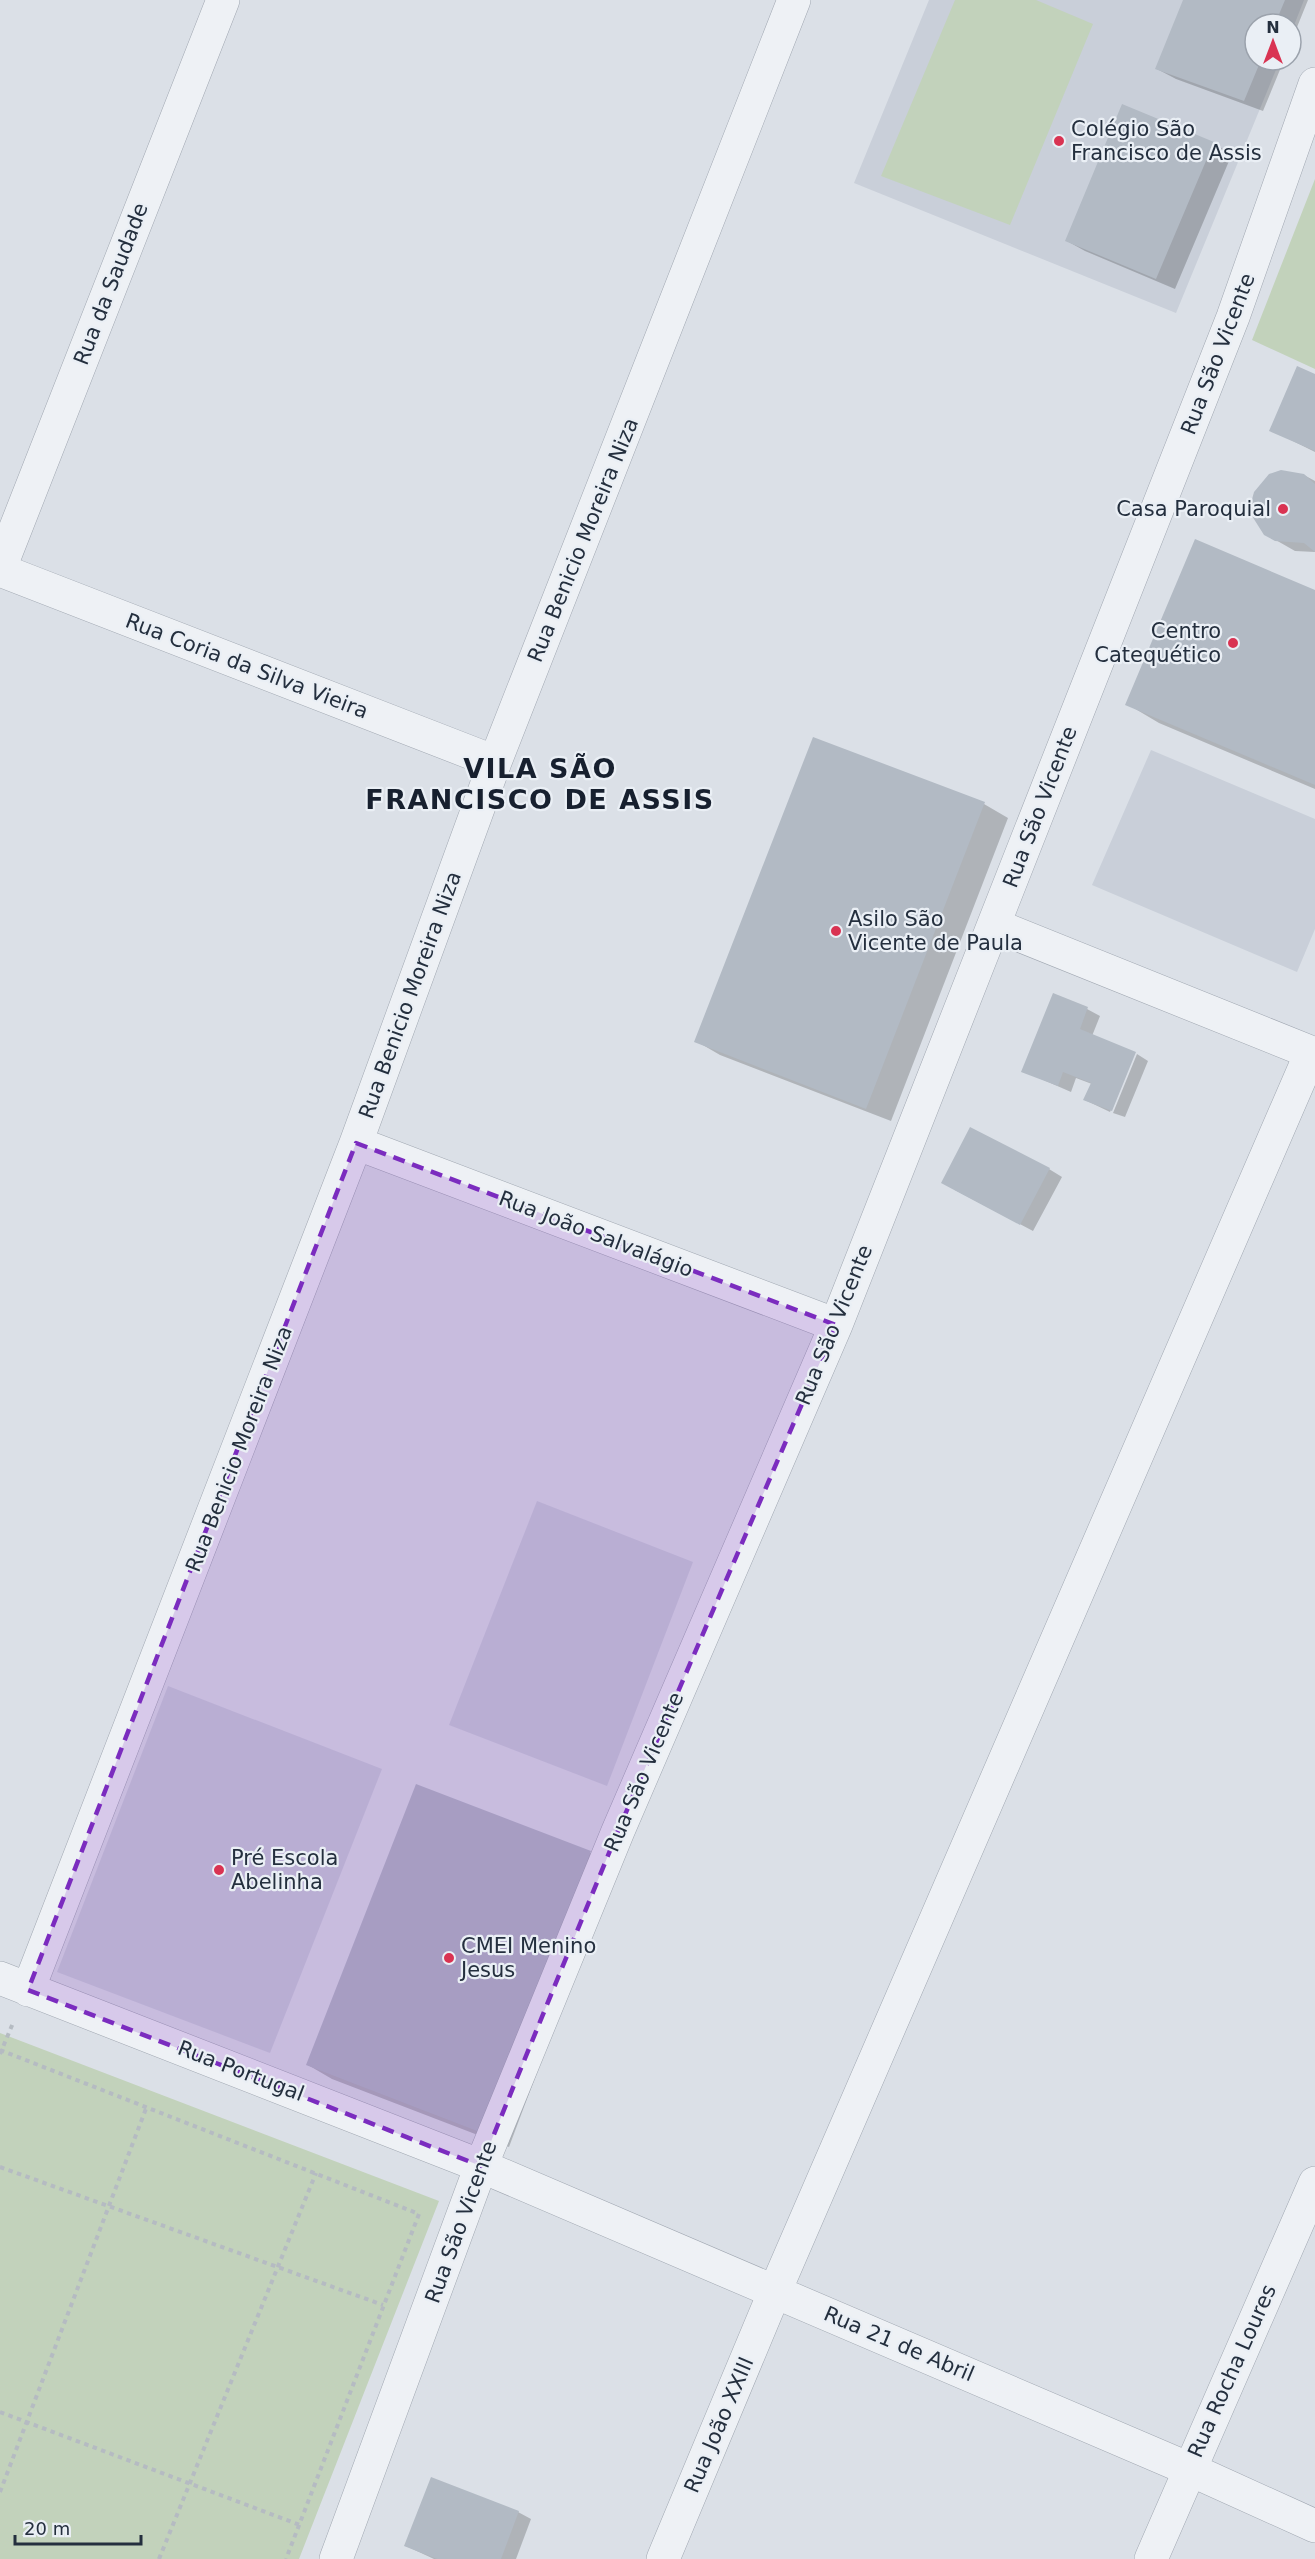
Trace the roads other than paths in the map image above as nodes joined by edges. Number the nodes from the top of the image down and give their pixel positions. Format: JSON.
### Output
{"nodes":[{"id":1,"x":223,"y":0,"type":"edge"},
{"id":2,"x":794,"y":0,"type":"edge"},
{"id":3,"x":1315,"y":84,"type":"edge"},
{"id":4,"x":0,"y":569,"type":"edge"},
{"id":5,"x":495,"y":762,"type":"junction"},
{"id":6,"x":994,"y":925,"type":"junction"},
{"id":7,"x":1313,"y":1053,"type":"edge"},
{"id":8,"x":356,"y":1143,"type":"junction"},
{"id":9,"x":836,"y":1325,"type":"junction"},
{"id":10,"x":14,"y":1984,"type":"edge"},
{"id":11,"x":481,"y":2166,"type":"junction"},
{"id":12,"x":1315,"y":2183,"type":"edge"},
{"id":13,"x":776,"y":2290,"type":"junction"},
{"id":14,"x":1189,"y":2469,"type":"junction"},
{"id":15,"x":1315,"y":2526,"type":"edge"},
{"id":16,"x":336,"y":2559,"type":"edge"},
{"id":17,"x":663,"y":2559,"type":"edge"},
{"id":18,"x":1151,"y":2559,"type":"edge"}],
"edges":[{"from":1,"to":4,"type":"street","name":"Rua da Saudade"},
{"from":2,"to":5,"type":"street","name":"Rua Benicio Moreira Niza"},
{"from":3,"to":6,"type":"street","name":"Rua São Vicente"},
{"from":4,"to":5,"type":"street","name":"Rua Coria da Silva Vieira"},
{"from":5,"to":8,"type":"street","name":"Rua Benicio Moreira Niza"},
{"from":6,"to":7,"type":"street"},
{"from":6,"to":9,"type":"street","name":"Rua São Vicente"},
{"from":7,"to":13,"type":"street","name":"Rua João XXIII"},
{"from":8,"to":9,"type":"street","name":"Rua João Salvalágio"},
{"from":8,"to":10,"type":"street","name":"Rua Benicio Moreira Niza"},
{"from":9,"to":11,"type":"street","name":"Rua São Vicente"},
{"from":10,"to":11,"type":"street","name":"Rua Portugal"},
{"from":11,"to":13,"type":"street","name":"Rua 21 de Abril"},
{"from":11,"to":16,"type":"street","name":"Rua São Vicente"},
{"from":12,"to":14,"type":"street","name":"Rua Rocha Loures"},
{"from":13,"to":14,"type":"street","name":"Rua 21 de Abril"},
{"from":13,"to":17,"type":"street","name":"Rua João XXIII"},
{"from":14,"to":15,"type":"street","name":"Rua 21 de Abril"},
{"from":14,"to":18,"type":"street","name":"Rua Rocha Loures"}]}
